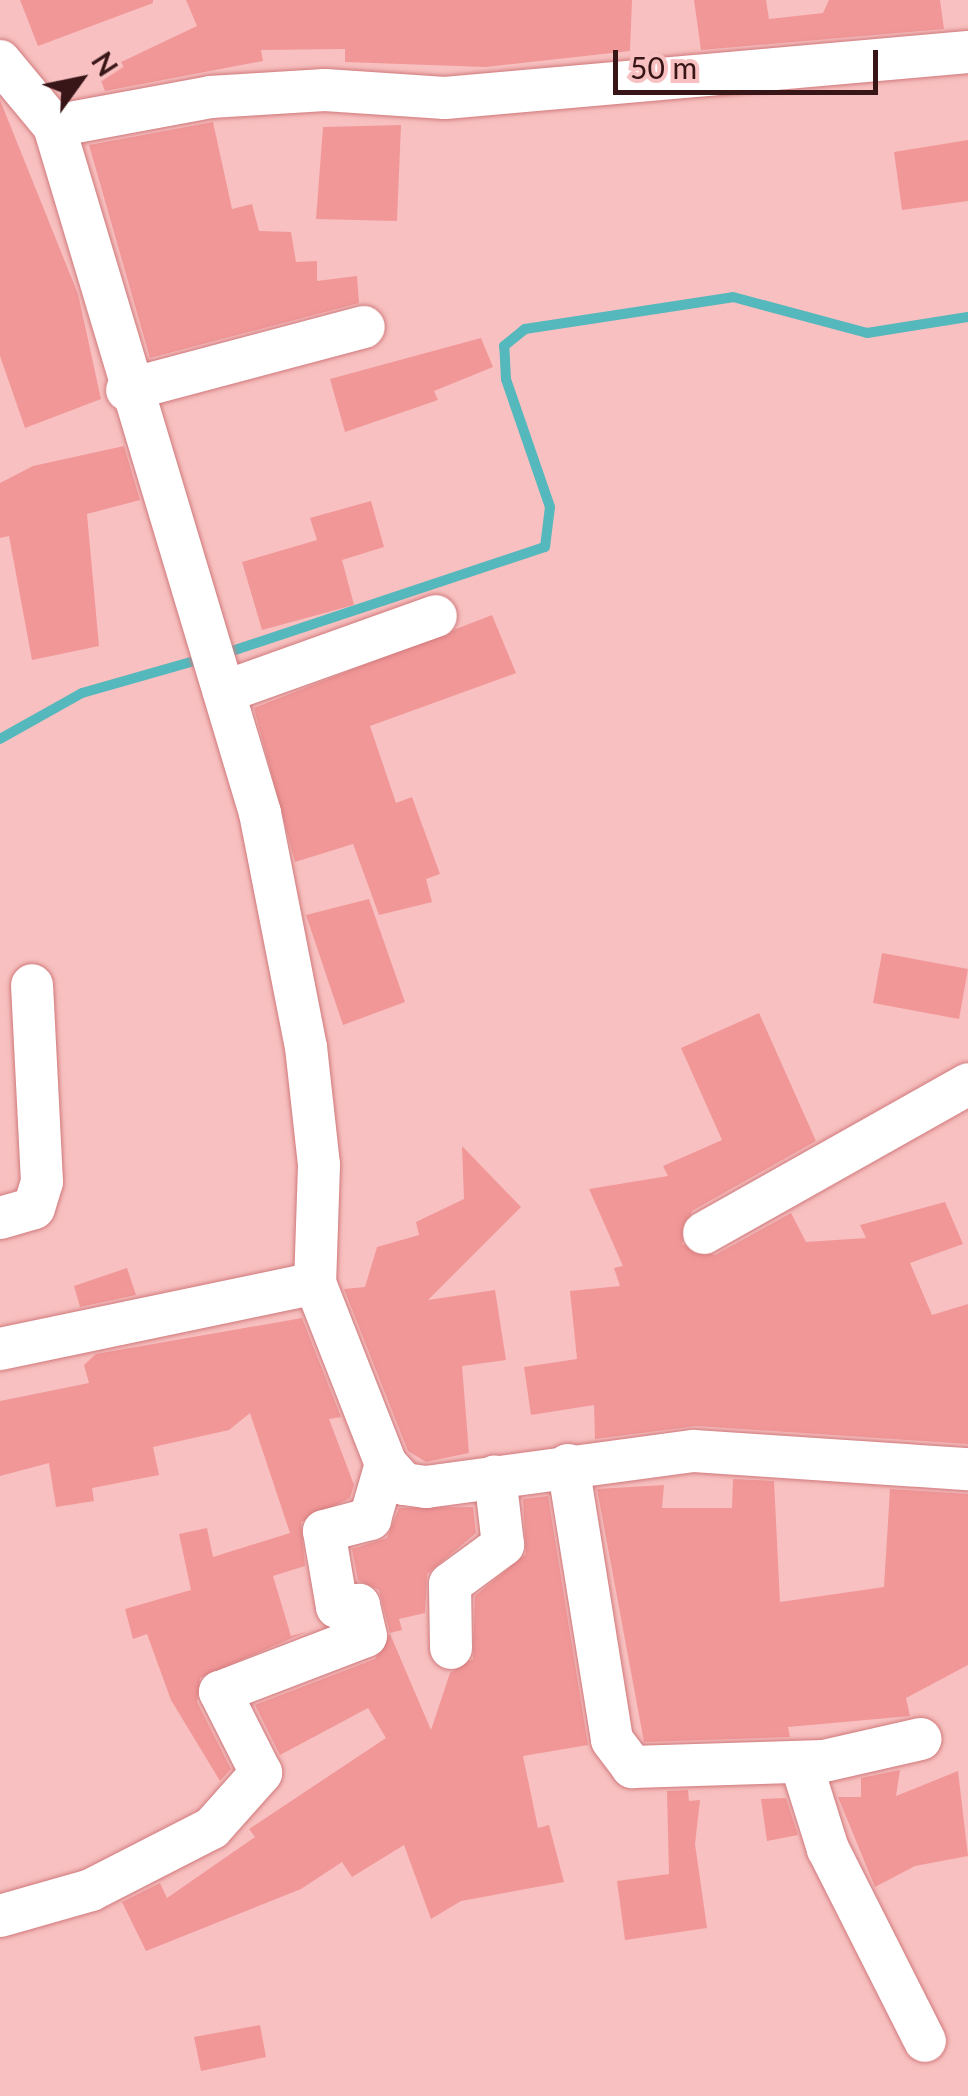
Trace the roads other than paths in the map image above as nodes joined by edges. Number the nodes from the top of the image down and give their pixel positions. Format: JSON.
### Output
{"nodes":[{"id":1,"x":968,"y":52,"type":"edge"},
{"id":2,"x":0,"y":62,"type":"edge"},
{"id":3,"x":54,"y":126,"type":"junction"},
{"id":4,"x":364,"y":327,"type":"dead end"},
{"id":5,"x":127,"y":390,"type":"junction"},
{"id":6,"x":436,"y":616,"type":"dead end"},
{"id":7,"x":222,"y":686,"type":"junction"},
{"id":8,"x":32,"y":986,"type":"dead end"},
{"id":9,"x":968,"y":1084,"type":"edge"},
{"id":10,"x":0,"y":1218,"type":"edge"},
{"id":11,"x":704,"y":1233,"type":"dead end"},
{"id":12,"x":315,"y":1283,"type":"junction"},
{"id":13,"x":0,"y":1348,"type":"edge"},
{"id":14,"x":386,"y":1464,"type":"junction"},
{"id":15,"x":568,"y":1465,"type":"junction"},
{"id":16,"x":968,"y":1469,"type":"edge"},
{"id":17,"x":495,"y":1476,"type":"junction"},
{"id":18,"x":451,"y":1648,"type":"dead end"},
{"id":19,"x":921,"y":1739,"type":"dead end"},
{"id":20,"x":802,"y":1763,"type":"junction"},
{"id":21,"x":0,"y":1916,"type":"edge"},
{"id":22,"x":925,"y":2041,"type":"dead end"}],
"edges":[{"from":1,"to":3,"type":"street"},
{"from":2,"to":3,"type":"street"},
{"from":3,"to":5,"type":"street"},
{"from":4,"to":5,"type":"street"},
{"from":5,"to":7,"type":"street"},
{"from":6,"to":7,"type":"street"},
{"from":7,"to":12,"type":"street"},
{"from":8,"to":10,"type":"street"},
{"from":9,"to":11,"type":"street"},
{"from":12,"to":13,"type":"street"},
{"from":12,"to":14,"type":"street"},
{"from":14,"to":17,"type":"street"},
{"from":14,"to":21,"type":"street"},
{"from":15,"to":16,"type":"street"},
{"from":15,"to":17,"type":"street"},
{"from":15,"to":20,"type":"street"},
{"from":17,"to":18,"type":"street"},
{"from":19,"to":20,"type":"street"},
{"from":20,"to":22,"type":"street"}]}
